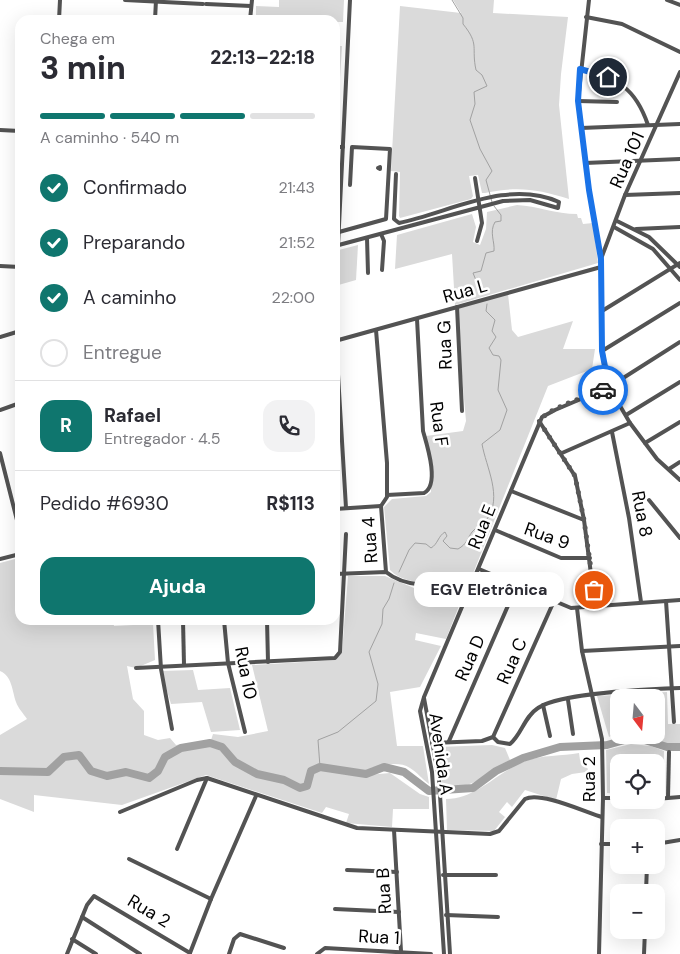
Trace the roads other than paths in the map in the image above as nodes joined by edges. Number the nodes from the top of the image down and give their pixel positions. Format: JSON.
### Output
{"nodes":[{"id":1,"x":60,"y":0,"type":"edge"},
{"id":2,"x":126,"y":0,"type":"edge"},
{"id":3,"x":252,"y":0,"type":"edge"},
{"id":4,"x":350,"y":0,"type":"edge"},
{"id":5,"x":588,"y":0,"type":"edge"},
{"id":6,"x":667,"y":0,"type":"edge"},
{"id":7,"x":156,"y":1,"type":"edge"},
{"id":8,"x":680,"y":5,"type":"edge"},
{"id":9,"x":251,"y":6,"type":"junction"},
{"id":10,"x":59,"y":15,"type":"edge"},
{"id":11,"x":155,"y":15,"type":"edge"},
{"id":12,"x":250,"y":15,"type":"edge"},
{"id":13,"x":586,"y":17,"type":"junction"},
{"id":14,"x":680,"y":52,"type":"edge"},
{"id":15,"x":580,"y":69,"type":"junction"},
{"id":16,"x":680,"y":72,"type":"edge"},
{"id":17,"x":578,"y":101,"type":"junction"},
{"id":18,"x":618,"y":102,"type":"dead end"},
{"id":19,"x":658,"y":124,"type":"junction"},
{"id":20,"x":680,"y":124,"type":"edge"},
{"id":21,"x":648,"y":125,"type":"junction"},
{"id":22,"x":581,"y":128,"type":"junction"},
{"id":23,"x":0,"y":130,"type":"edge"},
{"id":24,"x":15,"y":131,"type":"edge"},
{"id":25,"x":340,"y":148,"type":"edge"},
{"id":26,"x":343,"y":148,"type":"junction"},
{"id":27,"x":680,"y":159,"type":"edge"},
{"id":28,"x":642,"y":160,"type":"junction"},
{"id":29,"x":585,"y":163,"type":"junction"},
{"id":30,"x":396,"y":174,"type":"dead end"},
{"id":31,"x":474,"y":178,"type":"dead end"},
{"id":32,"x":350,"y":185,"type":"dead end"},
{"id":33,"x":680,"y":193,"type":"edge"},
{"id":34,"x":625,"y":195,"type":"junction"},
{"id":35,"x":479,"y":201,"type":"junction"},
{"id":36,"x":480,"y":208,"type":"junction"},
{"id":37,"x":340,"y":211,"type":"edge"},
{"id":38,"x":616,"y":221,"type":"junction"},
{"id":39,"x":614,"y":227,"type":"junction"},
{"id":40,"x":680,"y":227,"type":"edge"},
{"id":41,"x":636,"y":229,"type":"junction"},
{"id":42,"x":340,"y":232,"type":"edge"},
{"id":43,"x":381,"y":234,"type":"junction"},
{"id":44,"x":367,"y":238,"type":"junction"},
{"id":45,"x":477,"y":241,"type":"dead end"},
{"id":46,"x":340,"y":245,"type":"edge"},
{"id":47,"x":601,"y":259,"type":"junction"},
{"id":48,"x":679,"y":264,"type":"edge"},
{"id":49,"x":0,"y":266,"type":"edge"},
{"id":50,"x":601,"y":266,"type":"junction"},
{"id":51,"x":15,"y":268,"type":"edge"},
{"id":52,"x":672,"y":268,"type":"junction"},
{"id":53,"x":382,"y":270,"type":"dead end"},
{"id":54,"x":368,"y":273,"type":"dead end"},
{"id":55,"x":680,"y":280,"type":"edge"},
{"id":56,"x":680,"y":303,"type":"edge"},
{"id":57,"x":457,"y":307,"type":"junction"},
{"id":58,"x":602,"y":311,"type":"junction"},
{"id":59,"x":417,"y":319,"type":"junction"},
{"id":60,"x":376,"y":330,"type":"junction"},
{"id":61,"x":15,"y":332,"type":"edge"},
{"id":62,"x":0,"y":337,"type":"edge"},
{"id":63,"x":340,"y":340,"type":"edge"},
{"id":64,"x":680,"y":342,"type":"edge"},
{"id":65,"x":602,"y":351,"type":"junction"},
{"id":66,"x":680,"y":382,"type":"edge"},
{"id":67,"x":609,"y":387,"type":"junction"},
{"id":68,"x":15,"y":405,"type":"edge"},
{"id":69,"x":0,"y":410,"type":"edge"},
{"id":70,"x":462,"y":411,"type":"dead end"},
{"id":71,"x":626,"y":415,"type":"junction"},
{"id":72,"x":340,"y":417,"type":"edge"},
{"id":73,"x":539,"y":421,"type":"junction"},
{"id":74,"x":680,"y":422,"type":"edge"},
{"id":75,"x":630,"y":423,"type":"junction"},
{"id":76,"x":612,"y":432,"type":"junction"},
{"id":77,"x":645,"y":443,"type":"junction"},
{"id":78,"x":0,"y":453,"type":"edge"},
{"id":79,"x":562,"y":453,"type":"junction"},
{"id":80,"x":680,"y":462,"type":"edge"},
{"id":81,"x":669,"y":469,"type":"junction"},
{"id":82,"x":680,"y":480,"type":"edge"},
{"id":83,"x":511,"y":491,"type":"junction"},
{"id":84,"x":387,"y":495,"type":"junction"},
{"id":85,"x":649,"y":500,"type":"dead end"},
{"id":86,"x":381,"y":506,"type":"junction"},
{"id":87,"x":340,"y":508,"type":"edge"},
{"id":88,"x":346,"y":508,"type":"junction"},
{"id":89,"x":15,"y":512,"type":"edge"},
{"id":90,"x":584,"y":520,"type":"junction"},
{"id":91,"x":495,"y":530,"type":"junction"},
{"id":92,"x":346,"y":534,"type":"dead end"},
{"id":93,"x":680,"y":538,"type":"edge"},
{"id":94,"x":15,"y":555,"type":"edge"},
{"id":95,"x":590,"y":558,"type":"junction"},
{"id":96,"x":0,"y":559,"type":"edge"},
{"id":97,"x":480,"y":568,"type":"junction"},
{"id":98,"x":386,"y":572,"type":"junction"},
{"id":99,"x":340,"y":574,"type":"edge"},
{"id":100,"x":344,"y":574,"type":"junction"},
{"id":101,"x":473,"y":583,"type":"junction"},
{"id":102,"x":517,"y":585,"type":"junction"},
{"id":103,"x":680,"y":600,"type":"edge"},
{"id":104,"x":554,"y":601,"type":"junction"},
{"id":105,"x":666,"y":601,"type":"junction"},
{"id":106,"x":641,"y":602,"type":"junction"},
{"id":107,"x":595,"y":605,"type":"junction"},
{"id":108,"x":577,"y":608,"type":"junction"},
{"id":109,"x":341,"y":616,"type":"joint"},
{"id":110,"x":158,"y":625,"type":"edge"},
{"id":111,"x":183,"y":625,"type":"edge"},
{"id":112,"x":224,"y":625,"type":"edge"},
{"id":113,"x":267,"y":625,"type":"edge"},
{"id":114,"x":669,"y":646,"type":"junction"},
{"id":115,"x":680,"y":646,"type":"edge"},
{"id":116,"x":582,"y":651,"type":"junction"},
{"id":117,"x":268,"y":662,"type":"junction"},
{"id":118,"x":228,"y":663,"type":"junction"},
{"id":119,"x":161,"y":666,"type":"junction"},
{"id":120,"x":184,"y":666,"type":"junction"},
{"id":121,"x":136,"y":668,"type":"dead end"},
{"id":122,"x":673,"y":688,"type":"junction"},
{"id":123,"x":680,"y":688,"type":"edge"},
{"id":124,"x":594,"y":694,"type":"junction"},
{"id":125,"x":424,"y":697,"type":"junction"},
{"id":126,"x":568,"y":700,"type":"junction"},
{"id":127,"x":543,"y":705,"type":"junction"},
{"id":128,"x":674,"y":722,"type":"dead end"},
{"id":129,"x":172,"y":729,"type":"dead end"},
{"id":130,"x":245,"y":732,"type":"dead end"},
{"id":131,"x":573,"y":734,"type":"dead end"},
{"id":132,"x":494,"y":735,"type":"junction"},
{"id":133,"x":550,"y":736,"type":"dead end"},
{"id":134,"x":449,"y":741,"type":"junction"},
{"id":135,"x":434,"y":742,"type":"junction"},
{"id":136,"x":427,"y":743,"type":"junction"},
{"id":137,"x":669,"y":752,"type":"dead end"},
{"id":138,"x":208,"y":778,"type":"junction"},
{"id":139,"x":256,"y":796,"type":"junction"},
{"id":140,"x":668,"y":797,"type":"junction"},
{"id":141,"x":680,"y":797,"type":"edge"},
{"id":142,"x":603,"y":798,"type":"junction"},
{"id":143,"x":610,"y":798,"type":"edge"},
{"id":144,"x":665,"y":798,"type":"edge"},
{"id":145,"x":120,"y":812,"type":"dead end"},
{"id":146,"x":602,"y":817,"type":"junction"},
{"id":147,"x":394,"y":830,"type":"junction"},
{"id":148,"x":436,"y":834,"type":"junction"},
{"id":149,"x":443,"y":834,"type":"junction"},
{"id":150,"x":680,"y":840,"type":"edge"},
{"id":151,"x":665,"y":842,"type":"edge"},
{"id":152,"x":601,"y":844,"type":"junction"},
{"id":153,"x":610,"y":844,"type":"edge"},
{"id":154,"x":176,"y":849,"type":"dead end"},
{"id":155,"x":129,"y":859,"type":"dead end"},
{"id":156,"x":347,"y":870,"type":"dead end"},
{"id":157,"x":397,"y":872,"type":"junction"},
{"id":158,"x":438,"y":875,"type":"junction"},
{"id":159,"x":496,"y":875,"type":"dead end"},
{"id":160,"x":445,"y":876,"type":"junction"},
{"id":161,"x":211,"y":898,"type":"junction"},
{"id":162,"x":335,"y":909,"type":"dead end"},
{"id":163,"x":399,"y":912,"type":"junction"},
{"id":164,"x":441,"y":915,"type":"junction"},
{"id":165,"x":448,"y":915,"type":"junction"},
{"id":166,"x":82,"y":917,"type":"junction"},
{"id":167,"x":498,"y":917,"type":"dead end"},
{"id":168,"x":72,"y":939,"type":"junction"},
{"id":169,"x":645,"y":939,"type":"edge"},
{"id":170,"x":284,"y":948,"type":"dead end"},
{"id":171,"x":402,"y":951,"type":"junction"},
{"id":172,"x":184,"y":952,"type":"edge"},
{"id":173,"x":190,"y":953,"type":"edge"},
{"id":174,"x":389,"y":953,"type":"edge"},
{"id":175,"x":66,"y":954,"type":"edge"},
{"id":176,"x":96,"y":954,"type":"edge"},
{"id":177,"x":140,"y":954,"type":"edge"},
{"id":178,"x":229,"y":954,"type":"edge"},
{"id":179,"x":317,"y":954,"type":"edge"},
{"id":180,"x":432,"y":954,"type":"edge"},
{"id":181,"x":444,"y":954,"type":"edge"},
{"id":182,"x":450,"y":954,"type":"edge"},
{"id":183,"x":598,"y":954,"type":"edge"},
{"id":184,"x":644,"y":954,"type":"edge"}],
"edges":[{"from":1,"to":10,"type":"street"},
{"from":2,"to":7,"type":"street"},
{"from":3,"to":9,"type":"street"},
{"from":4,"to":26,"type":"street"},
{"from":5,"to":13,"type":"street"},
{"from":6,"to":8,"type":"street"},
{"from":7,"to":9,"type":"street"},
{"from":7,"to":11,"type":"street"},
{"from":9,"to":12,"type":"street"},
{"from":13,"to":14,"type":"street"},
{"from":13,"to":15,"type":"street"},
{"from":15,"to":17,"type":"street"},
{"from":15,"to":21,"type":"street"},
{"from":16,"to":19,"type":"street","name":"Rua 101"},
{"from":17,"to":18,"type":"street"},
{"from":17,"to":22,"type":"street"},
{"from":19,"to":20,"type":"street"},
{"from":19,"to":21,"type":"street"},
{"from":19,"to":28,"type":"street","name":"Rua 101"},
{"from":21,"to":22,"type":"street"},
{"from":22,"to":29,"type":"street"},
{"from":23,"to":24,"type":"street"},
{"from":25,"to":26,"type":"street"},
{"from":26,"to":37,"type":"street"},
{"from":27,"to":28,"type":"street"},
{"from":28,"to":29,"type":"street"},
{"from":28,"to":34,"type":"street","name":"Rua 101"},
{"from":29,"to":47,"type":"street"},
{"from":30,"to":35,"type":"street"},
{"from":31,"to":35,"type":"street"},
{"from":32,"to":42,"type":"street"},
{"from":33,"to":34,"type":"street"},
{"from":34,"to":38,"type":"street","name":"Rua 101"},
{"from":35,"to":36,"type":"street"},
{"from":35,"to":36,"type":"street"},
{"from":36,"to":43,"type":"street"},
{"from":36,"to":45,"type":"street"},
{"from":38,"to":39,"type":"street","name":"Rua 101"},
{"from":38,"to":41,"type":"street"},
{"from":39,"to":47,"type":"street","name":"Rua 101"},
{"from":39,"to":52,"type":"street"},
{"from":40,"to":41,"type":"street"},
{"from":41,"to":48,"type":"street"},
{"from":43,"to":44,"type":"street"},
{"from":43,"to":53,"type":"street"},
{"from":44,"to":46,"type":"street"},
{"from":44,"to":54,"type":"street"},
{"from":47,"to":50,"type":"street"},
{"from":48,"to":52,"type":"street"},
{"from":49,"to":51,"type":"street"},
{"from":50,"to":57,"type":"street","name":"Rua L"},
{"from":50,"to":58,"type":"street"},
{"from":52,"to":55,"type":"street"},
{"from":52,"to":58,"type":"street"},
{"from":56,"to":65,"type":"street"},
{"from":57,"to":59,"type":"street","name":"Rua L"},
{"from":57,"to":70,"type":"street","name":"Rua G"},
{"from":58,"to":65,"type":"street"},
{"from":59,"to":60,"type":"street","name":"Rua L"},
{"from":59,"to":84,"type":"street","name":"Rua F"},
{"from":60,"to":63,"type":"street","name":"Rua L"},
{"from":60,"to":84,"type":"street"},
{"from":61,"to":62,"type":"street"},
{"from":64,"to":67,"type":"street"},
{"from":65,"to":67,"type":"street"},
{"from":66,"to":71,"type":"street"},
{"from":67,"to":71,"type":"street"},
{"from":67,"to":73,"type":"street"},
{"from":68,"to":69,"type":"street"},
{"from":71,"to":75,"type":"street"},
{"from":72,"to":88,"type":"street"},
{"from":73,"to":79,"type":"street"},
{"from":73,"to":83,"type":"street","name":"Rua E"},
{"from":74,"to":77,"type":"street"},
{"from":75,"to":76,"type":"street"},
{"from":75,"to":77,"type":"street"},
{"from":76,"to":79,"type":"street"},
{"from":76,"to":106,"type":"street","name":"Rua 8"},
{"from":77,"to":81,"type":"street"},
{"from":78,"to":89,"type":"street"},
{"from":79,"to":90,"type":"street"},
{"from":80,"to":81,"type":"street"},
{"from":81,"to":82,"type":"street"},
{"from":83,"to":90,"type":"street"},
{"from":83,"to":91,"type":"street","name":"Rua E"},
{"from":84,"to":86,"type":"street"},
{"from":85,"to":93,"type":"street"},
{"from":86,"to":88,"type":"street"},
{"from":86,"to":98,"type":"street","name":"Rua 4"},
{"from":87,"to":88,"type":"street"},
{"from":90,"to":95,"type":"street"},
{"from":91,"to":95,"type":"street","name":"Rua 9"},
{"from":91,"to":97,"type":"street","name":"Rua E"},
{"from":92,"to":100,"type":"street"},
{"from":94,"to":96,"type":"street"},
{"from":95,"to":107,"type":"street"},
{"from":97,"to":101,"type":"street","name":"Rua E"},
{"from":97,"to":102,"type":"street"},
{"from":98,"to":100,"type":"street"},
{"from":98,"to":101,"type":"street"},
{"from":99,"to":100,"type":"street"},
{"from":100,"to":109,"type":"street"},
{"from":101,"to":125,"type":"street","name":"Rua E"},
{"from":102,"to":104,"type":"street"},
{"from":102,"to":134,"type":"street","name":"Rua D"},
{"from":103,"to":105,"type":"street"},
{"from":104,"to":108,"type":"street"},
{"from":104,"to":132,"type":"street","name":"Rua C"},
{"from":105,"to":106,"type":"street"},
{"from":105,"to":114,"type":"street"},
{"from":106,"to":107,"type":"street"},
{"from":107,"to":108,"type":"street"},
{"from":108,"to":116,"type":"street","name":"Rua 2"},
{"from":109,"to":117,"type":"street"},
{"from":110,"to":119,"type":"street"},
{"from":111,"to":120,"type":"street"},
{"from":112,"to":118,"type":"street","name":"Rua 10"},
{"from":113,"to":117,"type":"street"},
{"from":114,"to":115,"type":"street"},
{"from":114,"to":116,"type":"street"},
{"from":114,"to":122,"type":"street"},
{"from":116,"to":124,"type":"street","name":"Rua 2"},
{"from":117,"to":118,"type":"street"},
{"from":118,"to":120,"type":"street"},
{"from":118,"to":130,"type":"street","name":"Rua 10"},
{"from":119,"to":120,"type":"street"},
{"from":119,"to":121,"type":"street"},
{"from":119,"to":129,"type":"street"},
{"from":122,"to":123,"type":"street"},
{"from":122,"to":124,"type":"street"},
{"from":122,"to":128,"type":"street"},
{"from":124,"to":126,"type":"street"},
{"from":124,"to":142,"type":"street","name":"Rua 2"},
{"from":125,"to":135,"type":"street","name":"Avenida A"},
{"from":125,"to":136,"type":"street","name":"Avenida A"},
{"from":126,"to":127,"type":"street"},
{"from":126,"to":131,"type":"street"},
{"from":127,"to":132,"type":"street"},
{"from":127,"to":133,"type":"street"},
{"from":132,"to":134,"type":"street"},
{"from":134,"to":135,"type":"street"},
{"from":135,"to":136,"type":"street"},
{"from":135,"to":149,"type":"street","name":"Avenida A"},
{"from":136,"to":148,"type":"street","name":"Avenida A"},
{"from":137,"to":140,"type":"street"},
{"from":138,"to":139,"type":"street"},
{"from":138,"to":145,"type":"street"},
{"from":138,"to":154,"type":"street"},
{"from":139,"to":147,"type":"street"},
{"from":139,"to":161,"type":"street"},
{"from":140,"to":141,"type":"street"},
{"from":140,"to":144,"type":"street"},
{"from":142,"to":143,"type":"street"},
{"from":142,"to":146,"type":"street","name":"Rua 2"},
{"from":146,"to":149,"type":"street"},
{"from":146,"to":152,"type":"street","name":"Rua 2"},
{"from":147,"to":148,"type":"street"},
{"from":147,"to":157,"type":"street","name":"Rua B"},
{"from":148,"to":149,"type":"street"},
{"from":148,"to":158,"type":"street","name":"Avenida A"},
{"from":149,"to":160,"type":"street","name":"Avenida A"},
{"from":150,"to":151,"type":"street"},
{"from":152,"to":153,"type":"street"},
{"from":152,"to":183,"type":"street","name":"Rua 2"},
{"from":155,"to":161,"type":"street"},
{"from":156,"to":157,"type":"street"},
{"from":157,"to":163,"type":"street","name":"Rua B"},
{"from":158,"to":160,"type":"street"},
{"from":158,"to":164,"type":"street","name":"Avenida A"},
{"from":159,"to":160,"type":"street"},
{"from":160,"to":165,"type":"street","name":"Avenida A"},
{"from":161,"to":173,"type":"street"},
{"from":162,"to":163,"type":"street"},
{"from":163,"to":171,"type":"street","name":"Rua B"},
{"from":164,"to":165,"type":"street"},
{"from":164,"to":181,"type":"street","name":"Avenida A"},
{"from":165,"to":167,"type":"street"},
{"from":165,"to":182,"type":"street","name":"Avenida A"},
{"from":166,"to":168,"type":"street"},
{"from":166,"to":172,"type":"street","name":"Rua 2"},
{"from":166,"to":177,"type":"street"},
{"from":168,"to":175,"type":"street"},
{"from":168,"to":176,"type":"street"},
{"from":169,"to":184,"type":"street"},
{"from":170,"to":178,"type":"street"},
{"from":171,"to":174,"type":"street","name":"Rua 1"},
{"from":171,"to":180,"type":"street","name":"Rua 1"},
{"from":172,"to":173,"type":"street","name":"Rua 2"},
{"from":174,"to":179,"type":"street","name":"Rua 1"}]}
